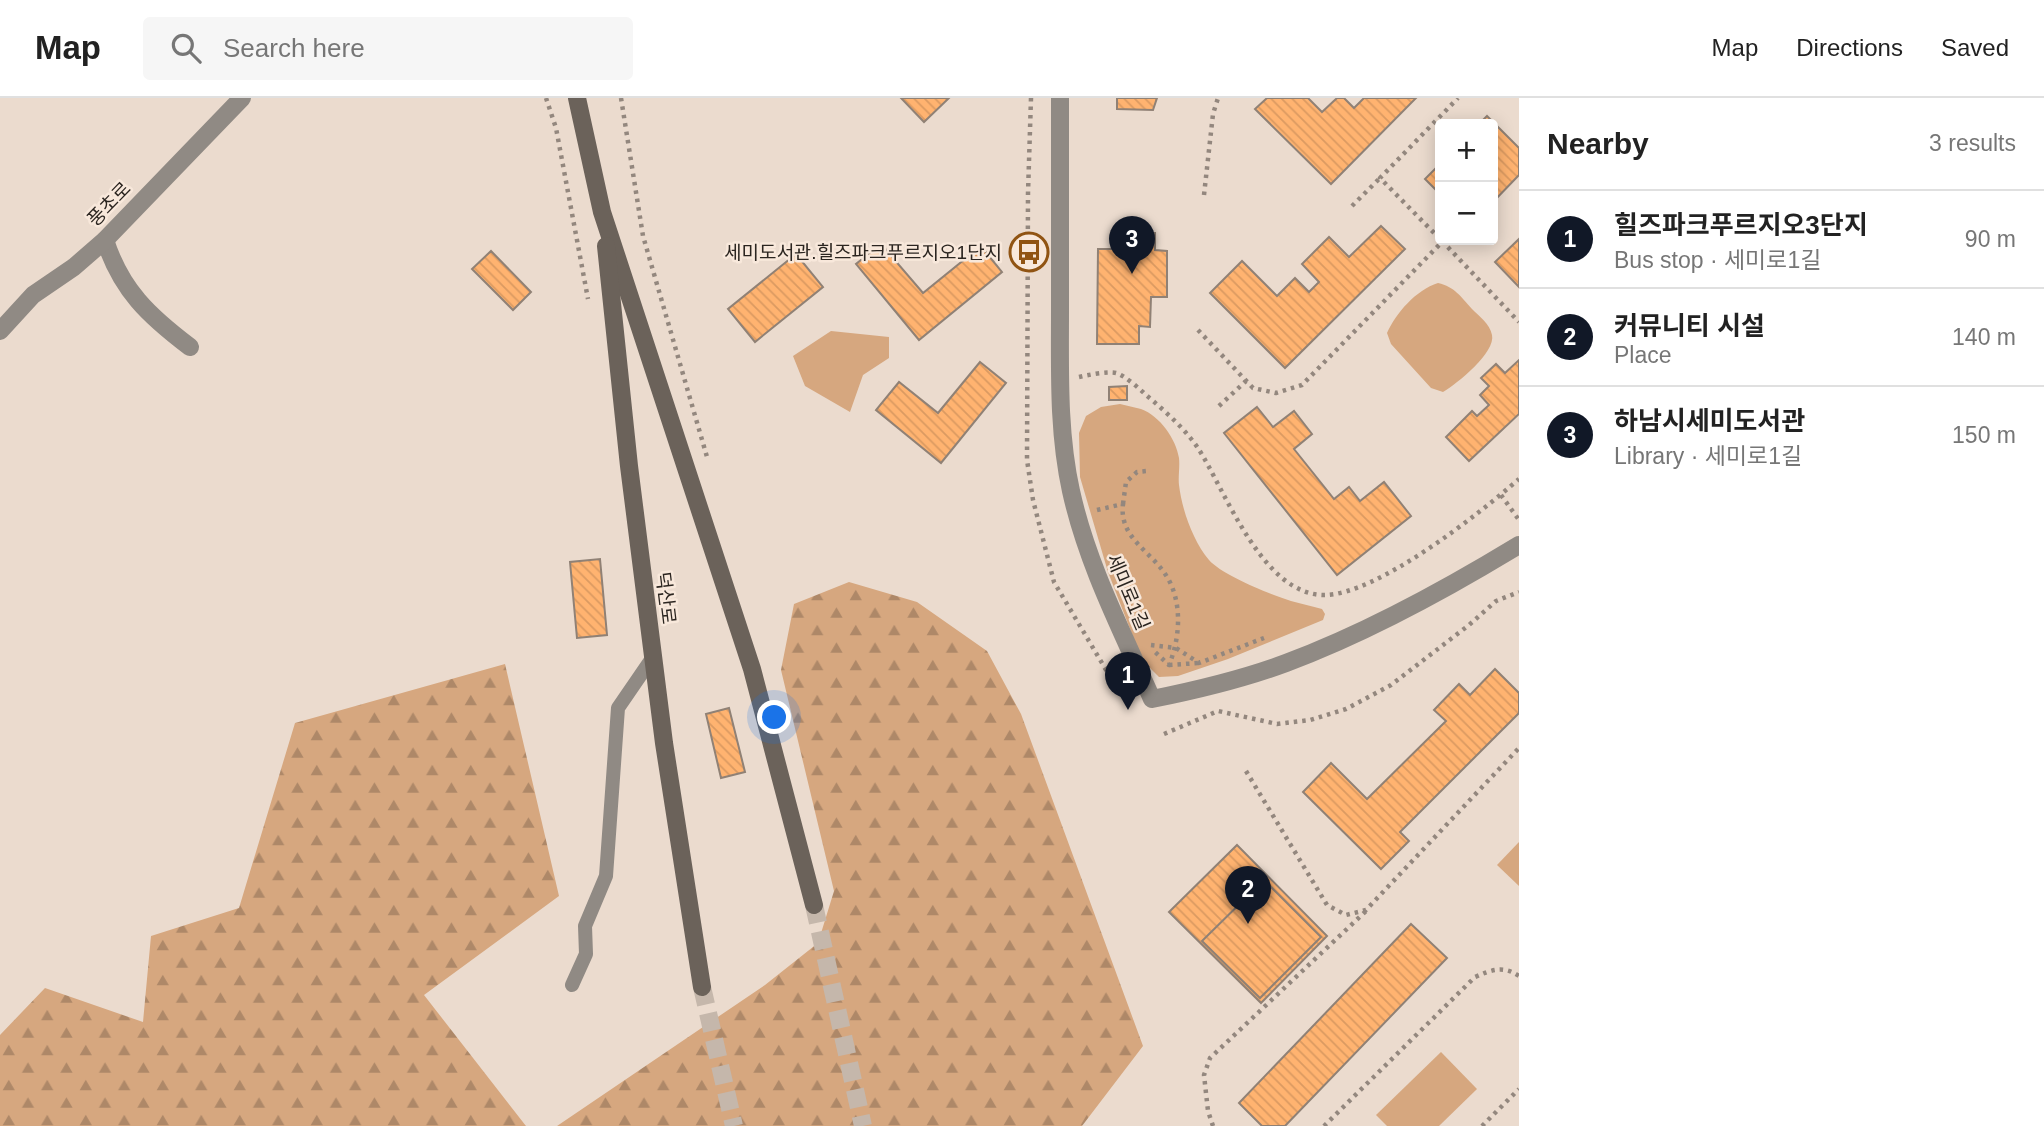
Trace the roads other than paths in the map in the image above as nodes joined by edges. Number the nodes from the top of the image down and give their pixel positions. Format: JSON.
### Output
{"nodes":[{"id":1,"x":242,"y":98,"type":"edge"},
{"id":2,"x":577,"y":98,"type":"edge"},
{"id":3,"x":1060,"y":98,"type":"edge"},
{"id":4,"x":603,"y":212,"type":"junction"},
{"id":5,"x":105,"y":240,"type":"junction"},
{"id":6,"x":0,"y":331,"type":"edge"},
{"id":7,"x":190,"y":347,"type":"dead end"},
{"id":8,"x":1519,"y":545,"type":"edge"},
{"id":9,"x":653,"y":657,"type":"junction"},
{"id":10,"x":814,"y":905,"type":"tunnel mouth"},
{"id":11,"x":572,"y":985,"type":"dead end"},
{"id":12,"x":702,"y":988,"type":"tunnel mouth"}],
"edges":[{"from":1,"to":5,"type":"street","name":"풍초로"},
{"from":2,"to":4,"type":"main road","name":"덕산로"},
{"from":3,"to":8,"type":"street","name":"세미로1길"},
{"from":4,"to":9,"type":"main road","name":"덕산로"},
{"from":4,"to":10,"type":"main road","name":"덕산로"},
{"from":5,"to":6,"type":"street","name":"풍초로"},
{"from":5,"to":7,"type":"street"},
{"from":9,"to":11,"type":"lane"},
{"from":9,"to":12,"type":"main road","name":"덕산로"}]}
